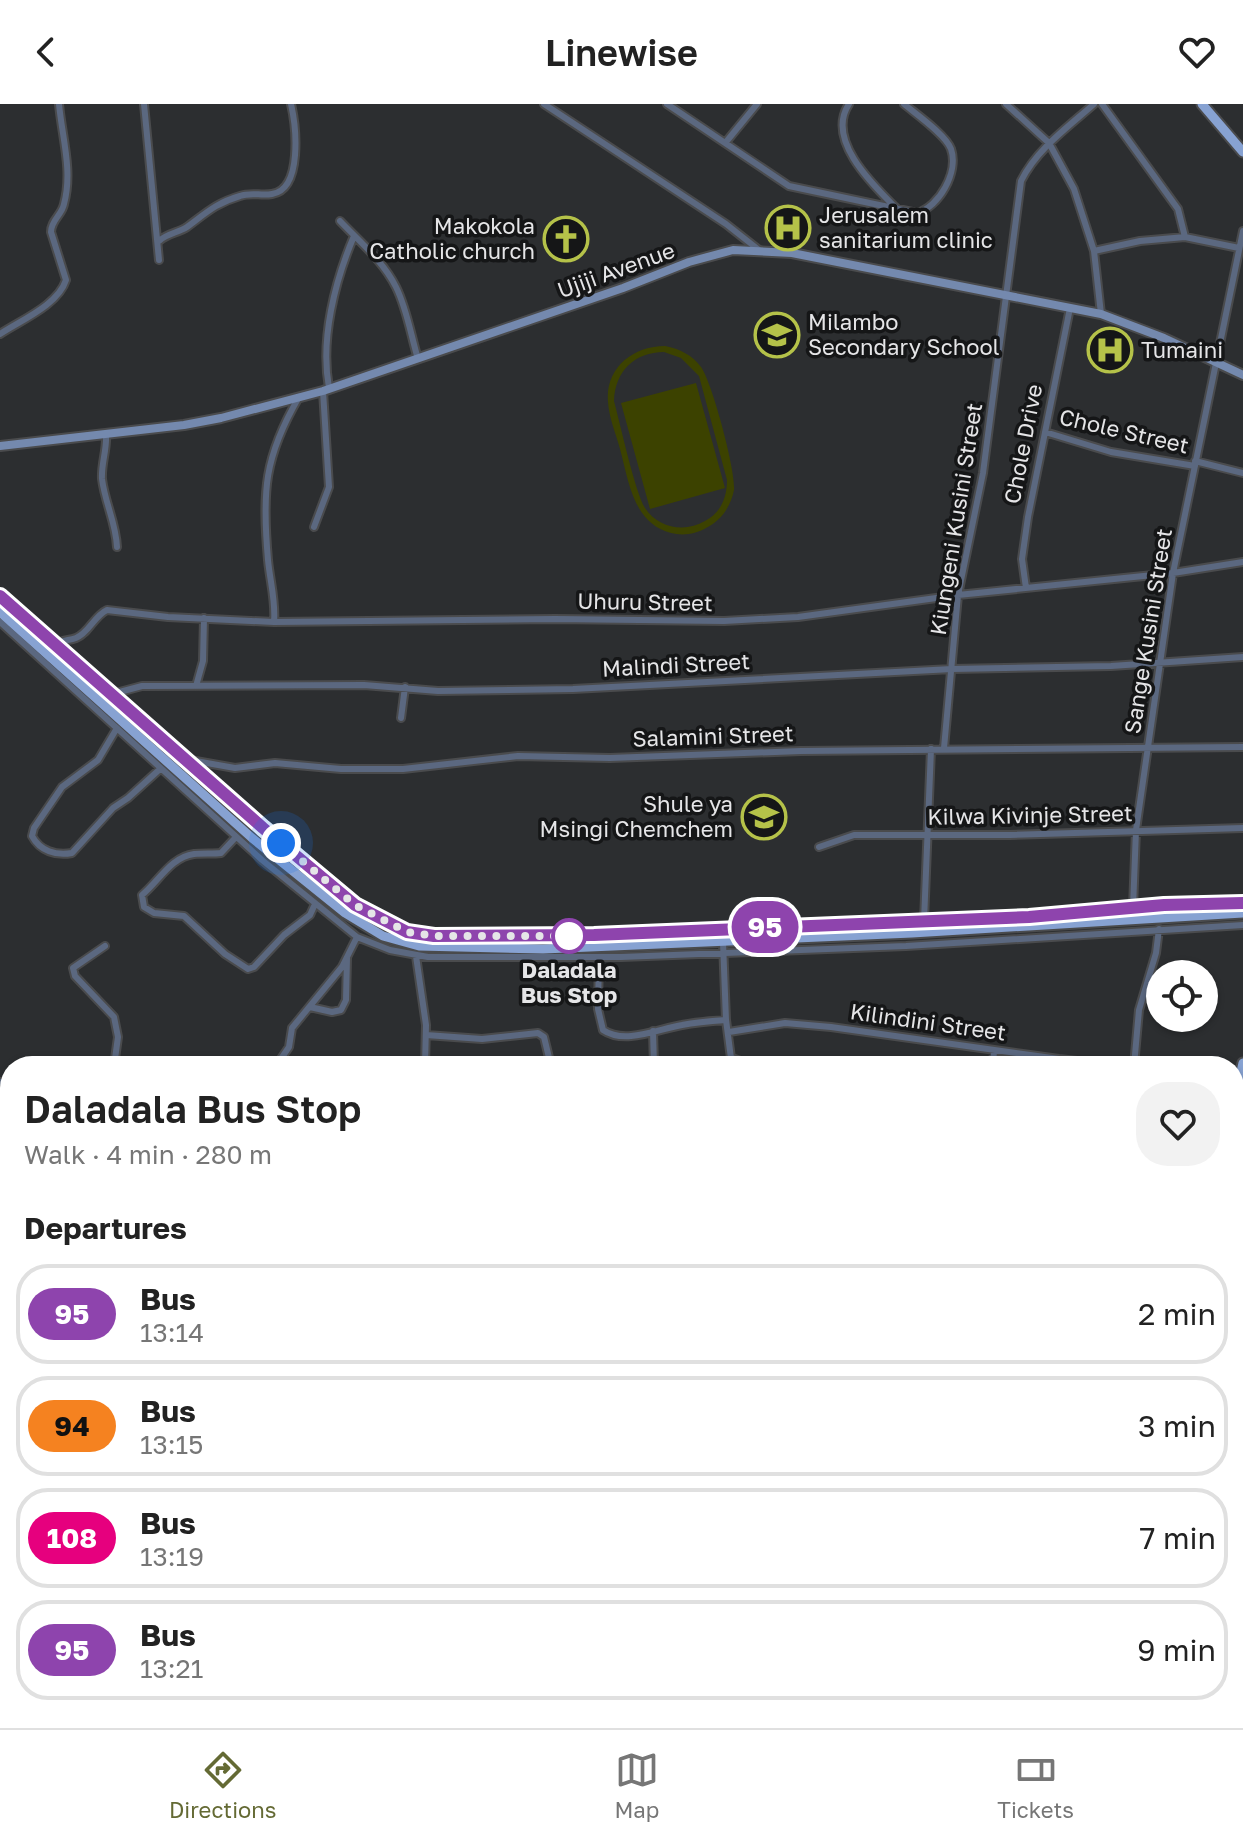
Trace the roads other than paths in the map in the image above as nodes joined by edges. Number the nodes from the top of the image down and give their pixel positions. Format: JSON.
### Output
{"nodes":[{"id":1,"x":59,"y":104,"type":"edge"},
{"id":2,"x":144,"y":104,"type":"edge"},
{"id":3,"x":291,"y":104,"type":"edge"},
{"id":4,"x":544,"y":104,"type":"edge"},
{"id":5,"x":563,"y":104,"type":"edge"},
{"id":6,"x":667,"y":104,"type":"edge"},
{"id":7,"x":757,"y":104,"type":"edge"},
{"id":8,"x":849,"y":104,"type":"edge"},
{"id":9,"x":904,"y":104,"type":"edge"},
{"id":10,"x":1006,"y":104,"type":"edge"},
{"id":11,"x":1094,"y":104,"type":"edge"},
{"id":12,"x":1102,"y":104,"type":"edge"},
{"id":13,"x":1202,"y":104,"type":"edge"},
{"id":14,"x":556,"y":112,"type":"junction"},
{"id":15,"x":726,"y":142,"type":"junction"},
{"id":16,"x":1049,"y":143,"type":"junction"},
{"id":17,"x":1243,"y":152,"type":"edge"},
{"id":18,"x":899,"y":211,"type":"junction"},
{"id":19,"x":340,"y":221,"type":"dead end"},
{"id":20,"x":1243,"y":231,"type":"edge"},
{"id":21,"x":354,"y":236,"type":"junction"},
{"id":22,"x":1185,"y":237,"type":"junction"},
{"id":23,"x":159,"y":241,"type":"junction"},
{"id":24,"x":1239,"y":248,"type":"junction"},
{"id":25,"x":759,"y":250,"type":"junction"},
{"id":26,"x":1094,"y":251,"type":"junction"},
{"id":27,"x":159,"y":260,"type":"dead end"},
{"id":28,"x":1007,"y":295,"type":"junction"},
{"id":29,"x":1070,"y":308,"type":"junction"},
{"id":30,"x":1101,"y":314,"type":"junction"},
{"id":31,"x":0,"y":334,"type":"edge"},
{"id":32,"x":418,"y":359,"type":"junction"},
{"id":33,"x":1216,"y":363,"type":"junction"},
{"id":34,"x":1243,"y":375,"type":"edge"},
{"id":35,"x":326,"y":389,"type":"junction"},
{"id":36,"x":299,"y":397,"type":"junction"},
{"id":37,"x":1045,"y":432,"type":"junction"},
{"id":38,"x":106,"y":435,"type":"junction"},
{"id":39,"x":0,"y":446,"type":"edge"},
{"id":40,"x":1195,"y":463,"type":"junction"},
{"id":41,"x":1243,"y":473,"type":"edge"},
{"id":42,"x":314,"y":527,"type":"dead end"},
{"id":43,"x":117,"y":547,"type":"dead end"},
{"id":44,"x":1243,"y":562,"type":"edge"},
{"id":45,"x":1173,"y":573,"type":"junction"},
{"id":46,"x":1026,"y":588,"type":"junction"},
{"id":47,"x":958,"y":595,"type":"junction"},
{"id":48,"x":0,"y":596,"type":"edge"},
{"id":49,"x":0,"y":612,"type":"edge"},
{"id":50,"x":204,"y":618,"type":"junction"},
{"id":51,"x":0,"y":622,"type":"edge"},
{"id":52,"x":274,"y":622,"type":"junction"},
{"id":53,"x":57,"y":644,"type":"junction"},
{"id":54,"x":1243,"y":657,"type":"edge"},
{"id":55,"x":1160,"y":662,"type":"junction"},
{"id":56,"x":952,"y":669,"type":"junction"},
{"id":57,"x":196,"y":686,"type":"junction"},
{"id":58,"x":405,"y":687,"type":"junction"},
{"id":59,"x":112,"y":694,"type":"junction"},
{"id":60,"x":401,"y":718,"type":"dead end"},
{"id":61,"x":117,"y":728,"type":"junction"},
{"id":62,"x":1243,"y":747,"type":"edge"},
{"id":63,"x":944,"y":748,"type":"junction"},
{"id":64,"x":931,"y":749,"type":"junction"},
{"id":65,"x":1147,"y":749,"type":"junction"},
{"id":66,"x":186,"y":759,"type":"junction"},
{"id":67,"x":160,"y":769,"type":"junction"},
{"id":68,"x":1243,"y":828,"type":"edge"},
{"id":69,"x":1136,"y":830,"type":"junction"},
{"id":70,"x":927,"y":835,"type":"junction"},
{"id":71,"x":236,"y":837,"type":"junction"},
{"id":72,"x":819,"y":847,"type":"dead end"},
{"id":73,"x":1243,"y":903,"type":"edge"},
{"id":74,"x":315,"y":904,"type":"junction"},
{"id":75,"x":1133,"y":908,"type":"junction"},
{"id":76,"x":1243,"y":913,"type":"edge"},
{"id":77,"x":924,"y":921,"type":"junction"},
{"id":78,"x":1159,"y":924,"type":"junction"},
{"id":79,"x":1243,"y":925,"type":"edge"},
{"id":80,"x":357,"y":937,"type":"junction"},
{"id":81,"x":723,"y":942,"type":"junction"},
{"id":82,"x":105,"y":946,"type":"dead end"},
{"id":83,"x":418,"y":953,"type":"junction"},
{"id":84,"x":723,"y":953,"type":"junction"},
{"id":85,"x":599,"y":957,"type":"junction"},
{"id":86,"x":347,"y":958,"type":"junction"},
{"id":87,"x":310,"y":1007,"type":"junction"},
{"id":88,"x":726,"y":1020,"type":"junction"},
{"id":89,"x":653,"y":1031,"type":"junction"},
{"id":90,"x":729,"y":1032,"type":"junction"},
{"id":91,"x":426,"y":1035,"type":"junction"},
{"id":92,"x":994,"y":1050,"type":"junction"},
{"id":93,"x":115,"y":1056,"type":"edge"},
{"id":94,"x":283,"y":1056,"type":"edge"},
{"id":95,"x":425,"y":1056,"type":"edge"},
{"id":96,"x":549,"y":1056,"type":"edge"},
{"id":97,"x":654,"y":1056,"type":"edge"},
{"id":98,"x":731,"y":1056,"type":"edge"},
{"id":99,"x":994,"y":1056,"type":"edge"},
{"id":100,"x":1042,"y":1056,"type":"edge"},
{"id":101,"x":1135,"y":1056,"type":"edge"}],
"edges":[{"from":1,"to":31,"type":"street"},
{"from":2,"to":23,"type":"street"},
{"from":3,"to":23,"type":"street"},
{"from":4,"to":14,"type":"street"},
{"from":5,"to":14,"type":"street"},
{"from":6,"to":15,"type":"street"},
{"from":7,"to":15,"type":"street"},
{"from":8,"to":18,"type":"street"},
{"from":9,"to":18,"type":"street"},
{"from":10,"to":16,"type":"street"},
{"from":11,"to":16,"type":"street","name":"Kiungeni Kusini Street"},
{"from":12,"to":22,"type":"street"},
{"from":13,"to":17,"type":"main road"},
{"from":14,"to":25,"type":"street"},
{"from":15,"to":18,"type":"street"},
{"from":16,"to":26,"type":"street"},
{"from":16,"to":28,"type":"street","name":"Kiungeni Kusini Street"},
{"from":19,"to":21,"type":"street"},
{"from":20,"to":24,"type":"street","name":"Sange Kusini Street"},
{"from":21,"to":32,"type":"street"},
{"from":21,"to":35,"type":"street"},
{"from":22,"to":24,"type":"street"},
{"from":22,"to":26,"type":"street"},
{"from":23,"to":27,"type":"street"},
{"from":24,"to":33,"type":"street","name":"Sange Kusini Street"},
{"from":25,"to":28,"type":"main road","name":"Ujiji Avenue"},
{"from":25,"to":32,"type":"main road","name":"Ujiji Avenue"},
{"from":26,"to":30,"type":"street"},
{"from":28,"to":29,"type":"main road","name":"Ujiji Avenue"},
{"from":28,"to":47,"type":"street","name":"Kiungeni Kusini Street"},
{"from":29,"to":30,"type":"main road","name":"Ujiji Avenue"},
{"from":29,"to":37,"type":"street","name":"Chole Drive"},
{"from":30,"to":33,"type":"main road","name":"Ujiji Avenue"},
{"from":32,"to":35,"type":"main road","name":"Ujiji Avenue"},
{"from":33,"to":34,"type":"main road","name":"Ujiji Avenue"},
{"from":33,"to":40,"type":"street","name":"Sange Kusini Street"},
{"from":35,"to":36,"type":"main road","name":"Ujiji Avenue"},
{"from":35,"to":42,"type":"street"},
{"from":36,"to":38,"type":"main road","name":"Ujiji Avenue"},
{"from":36,"to":52,"type":"street"},
{"from":37,"to":40,"type":"street","name":"Chole Street"},
{"from":37,"to":46,"type":"street","name":"Chole Drive"},
{"from":38,"to":39,"type":"main road","name":"Ujiji Avenue"},
{"from":38,"to":43,"type":"street"},
{"from":40,"to":41,"type":"street","name":"Chole Street"},
{"from":40,"to":45,"type":"street","name":"Sange Kusini Street"},
{"from":44,"to":45,"type":"street","name":"Uhuru Street"},
{"from":45,"to":46,"type":"street","name":"Uhuru Street"},
{"from":45,"to":55,"type":"street","name":"Sange Kusini Street"},
{"from":46,"to":47,"type":"street","name":"Uhuru Street"},
{"from":47,"to":52,"type":"street","name":"Uhuru Street"},
{"from":47,"to":56,"type":"street","name":"Kiungeni Kusini Street"},
{"from":48,"to":53,"type":"street"},
{"from":49,"to":83,"type":"main road"},
{"from":50,"to":52,"type":"street","name":"Uhuru Street"},
{"from":50,"to":53,"type":"street","name":"Uhuru Street"},
{"from":50,"to":57,"type":"street"},
{"from":51,"to":61,"type":"street"},
{"from":53,"to":59,"type":"street"},
{"from":54,"to":55,"type":"street","name":"Malindi Street"},
{"from":55,"to":56,"type":"street","name":"Malindi Street"},
{"from":55,"to":65,"type":"street","name":"Sange Kusini Street"},
{"from":56,"to":58,"type":"street","name":"Malindi Street"},
{"from":56,"to":63,"type":"street","name":"Kiungeni Kusini Street"},
{"from":57,"to":58,"type":"street","name":"Malindi Street"},
{"from":57,"to":59,"type":"street","name":"Malindi Street"},
{"from":58,"to":60,"type":"street"},
{"from":59,"to":66,"type":"street"},
{"from":61,"to":67,"type":"street"},
{"from":61,"to":67,"type":"street"},
{"from":62,"to":65,"type":"street","name":"Salamini Street"},
{"from":63,"to":64,"type":"street","name":"Salamini Street"},
{"from":63,"to":65,"type":"street","name":"Salamini Street"},
{"from":64,"to":66,"type":"street","name":"Salamini Street"},
{"from":64,"to":70,"type":"street"},
{"from":65,"to":69,"type":"street","name":"Sange Kusini Street"},
{"from":66,"to":77,"type":"street"},
{"from":67,"to":71,"type":"street"},
{"from":68,"to":69,"type":"street","name":"Kilwa Kivinje Street"},
{"from":69,"to":70,"type":"street","name":"Kilwa Kivinje Street"},
{"from":69,"to":75,"type":"street","name":"Sange Kusini Street"},
{"from":70,"to":72,"type":"street","name":"Kilwa Kivinje Street"},
{"from":70,"to":77,"type":"street"},
{"from":71,"to":74,"type":"street"},
{"from":71,"to":74,"type":"street"},
{"from":73,"to":75,"type":"street"},
{"from":74,"to":80,"type":"street"},
{"from":75,"to":77,"type":"street"},
{"from":76,"to":78,"type":"main road"},
{"from":78,"to":79,"type":"street"},
{"from":78,"to":81,"type":"main road"},
{"from":78,"to":84,"type":"street"},
{"from":78,"to":101,"type":"street"},
{"from":80,"to":83,"type":"street"},
{"from":80,"to":86,"type":"street"},
{"from":81,"to":83,"type":"main road"},
{"from":81,"to":84,"type":"street"},
{"from":82,"to":93,"type":"street"},
{"from":83,"to":85,"type":"street"},
{"from":83,"to":91,"type":"street"},
{"from":84,"to":85,"type":"street"},
{"from":84,"to":88,"type":"street"},
{"from":85,"to":89,"type":"street"},
{"from":86,"to":87,"type":"street"},
{"from":86,"to":87,"type":"street"},
{"from":87,"to":94,"type":"street"},
{"from":88,"to":89,"type":"street"},
{"from":88,"to":90,"type":"street"},
{"from":89,"to":97,"type":"street"},
{"from":90,"to":92,"type":"street","name":"Kilindini Street"},
{"from":90,"to":98,"type":"street"},
{"from":91,"to":95,"type":"street"},
{"from":91,"to":96,"type":"street"},
{"from":92,"to":99,"type":"street"},
{"from":92,"to":100,"type":"street","name":"Kilindini Street"}]}
